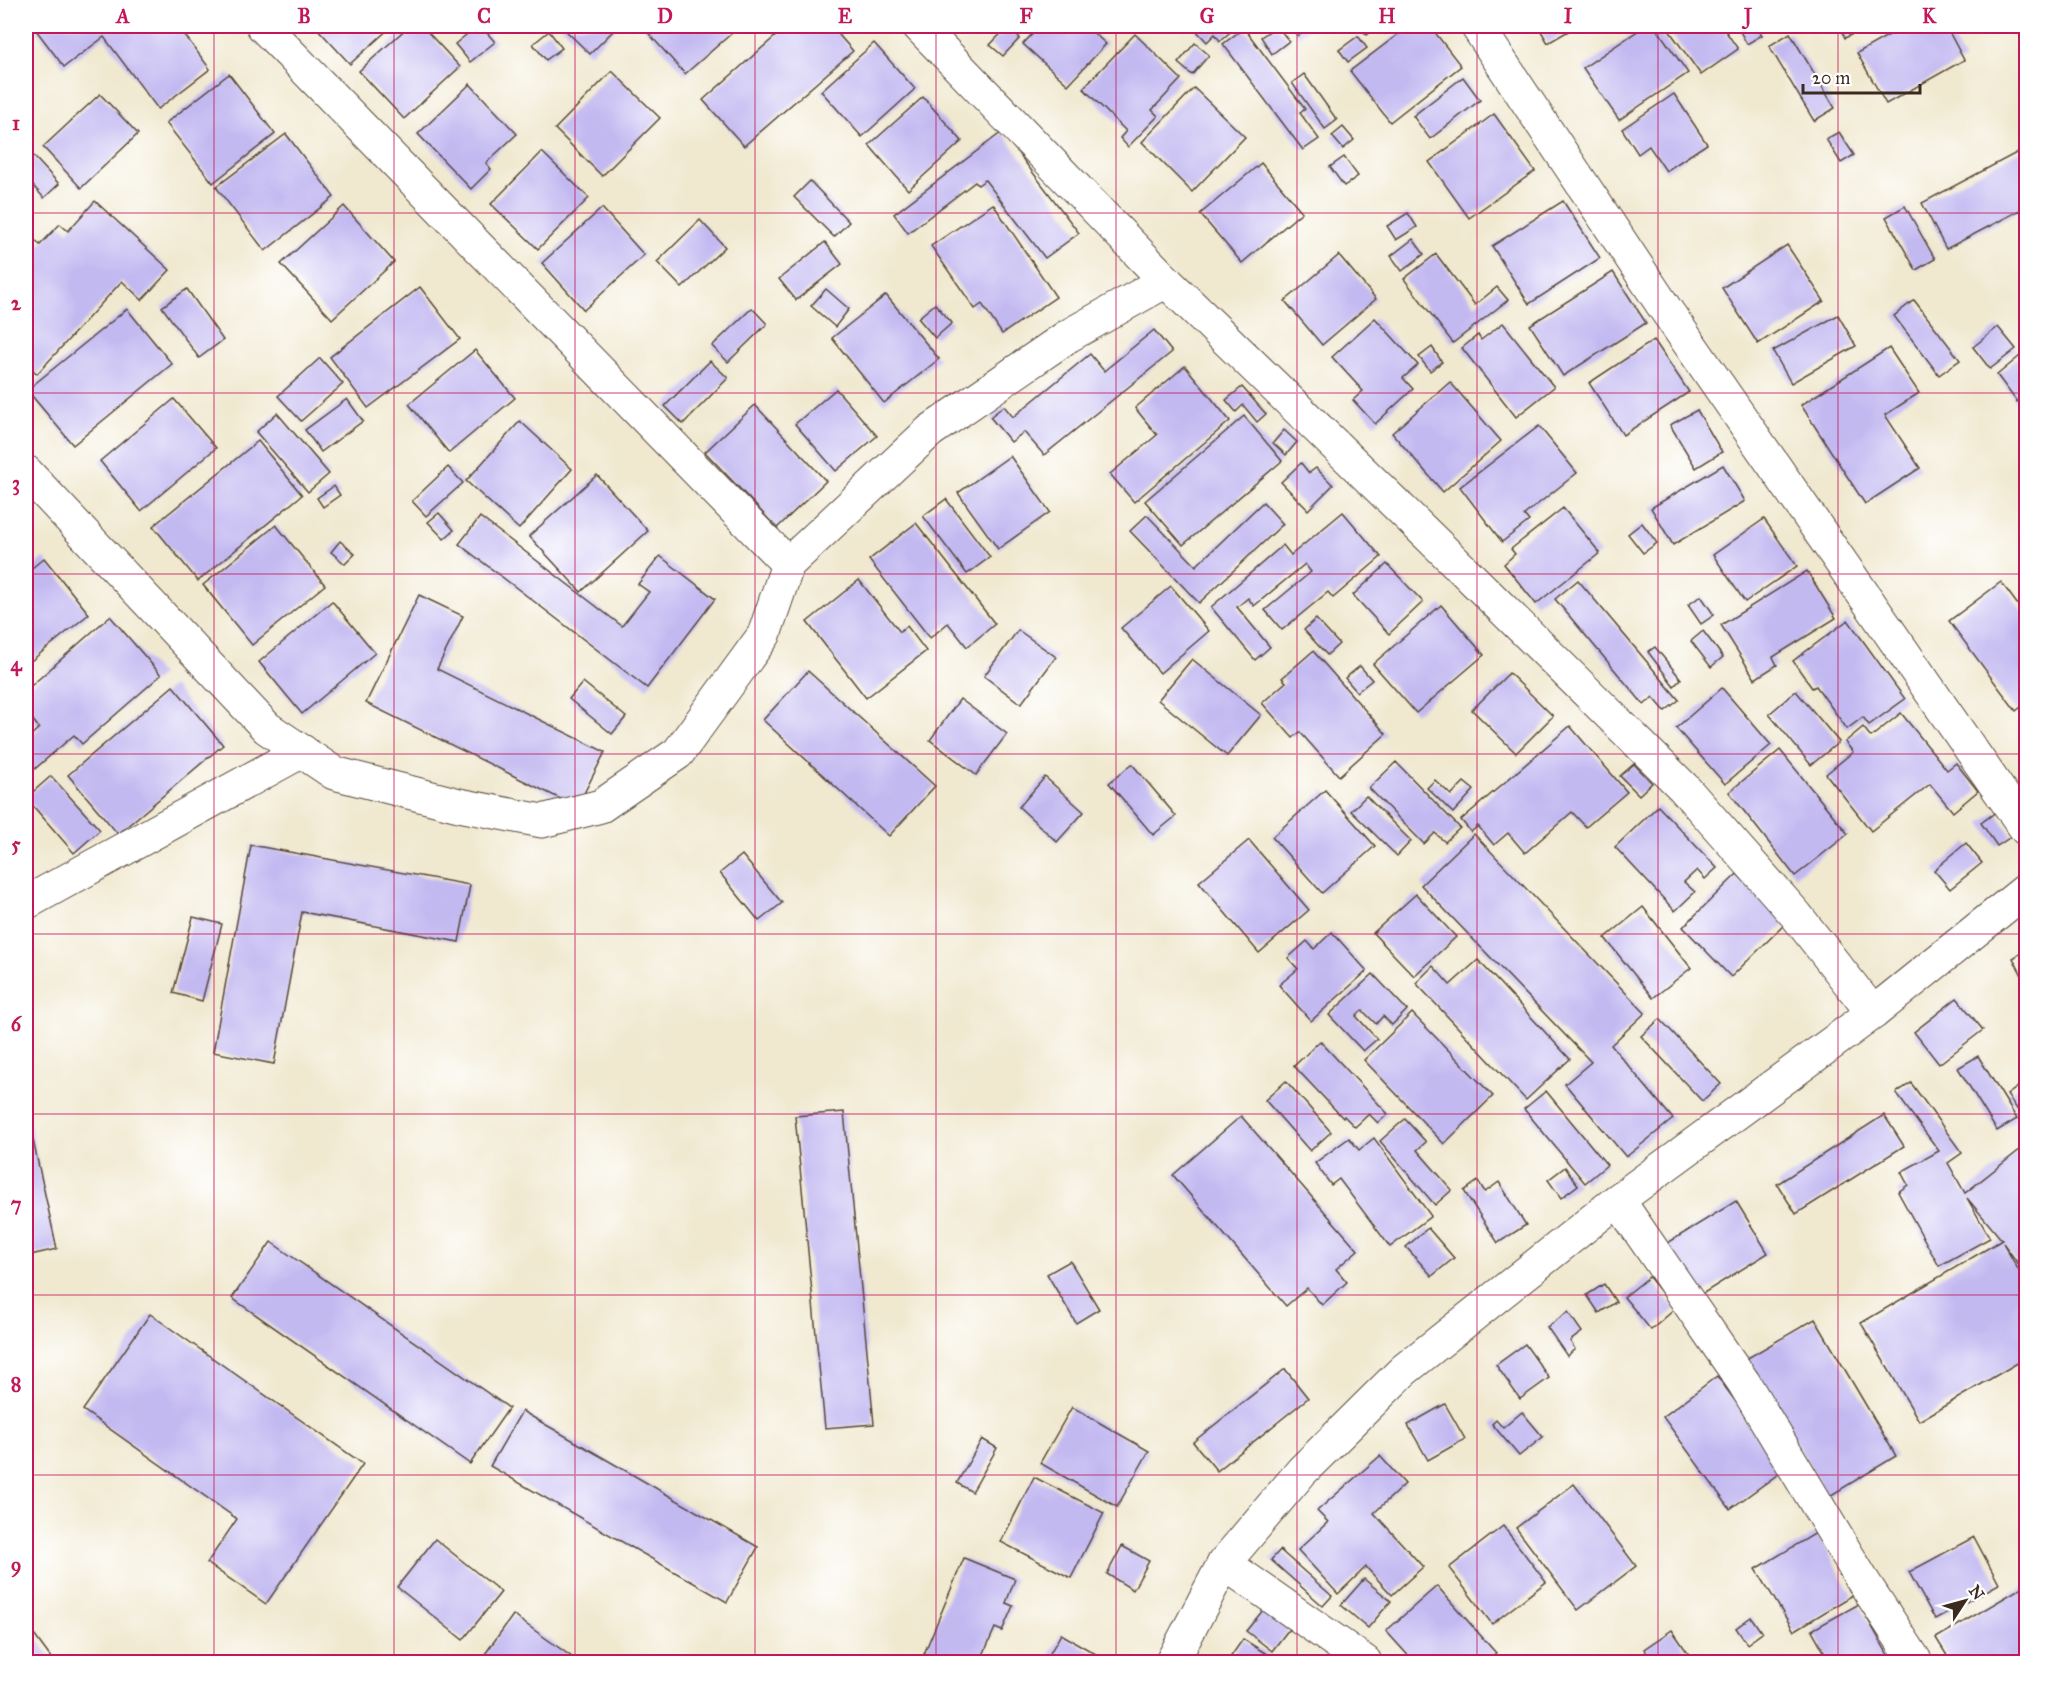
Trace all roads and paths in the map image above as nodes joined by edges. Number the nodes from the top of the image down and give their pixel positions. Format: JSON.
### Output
{"nodes":[{"id":1,"x":263,"y":26,"type":"edge"},
{"id":2,"x":919,"y":26,"type":"edge"},
{"id":3,"x":1477,"y":26,"type":"edge"},
{"id":4,"x":1166,"y":281,"type":"junction"},
{"id":5,"x":26,"y":472,"type":"edge"},
{"id":6,"x":788,"y":564,"type":"junction"},
{"id":7,"x":302,"y":751,"type":"junction"},
{"id":8,"x":2026,"y":829,"type":"edge"},
{"id":9,"x":2026,"y":890,"type":"edge"},
{"id":10,"x":26,"y":903,"type":"edge"},
{"id":11,"x":1872,"y":1013,"type":"junction"},
{"id":12,"x":1618,"y":1200,"type":"junction"},
{"id":13,"x":1224,"y":1563,"type":"junction"},
{"id":14,"x":1172,"y":1662,"type":"edge"},
{"id":15,"x":1365,"y":1662,"type":"edge"},
{"id":16,"x":1916,"y":1662,"type":"edge"}],
"edges":[{"from":1,"to":6,"type":"street"},
{"from":2,"to":4,"type":"street"},
{"from":3,"to":8,"type":"street"},
{"from":4,"to":6,"type":"street"},
{"from":4,"to":11,"type":"street"},
{"from":5,"to":7,"type":"street"},
{"from":6,"to":7,"type":"street"},
{"from":7,"to":10,"type":"street"},
{"from":9,"to":11,"type":"street"},
{"from":11,"to":12,"type":"street"},
{"from":12,"to":13,"type":"street"},
{"from":12,"to":16,"type":"street"},
{"from":13,"to":14,"type":"street"},
{"from":13,"to":15,"type":"street"}]}
